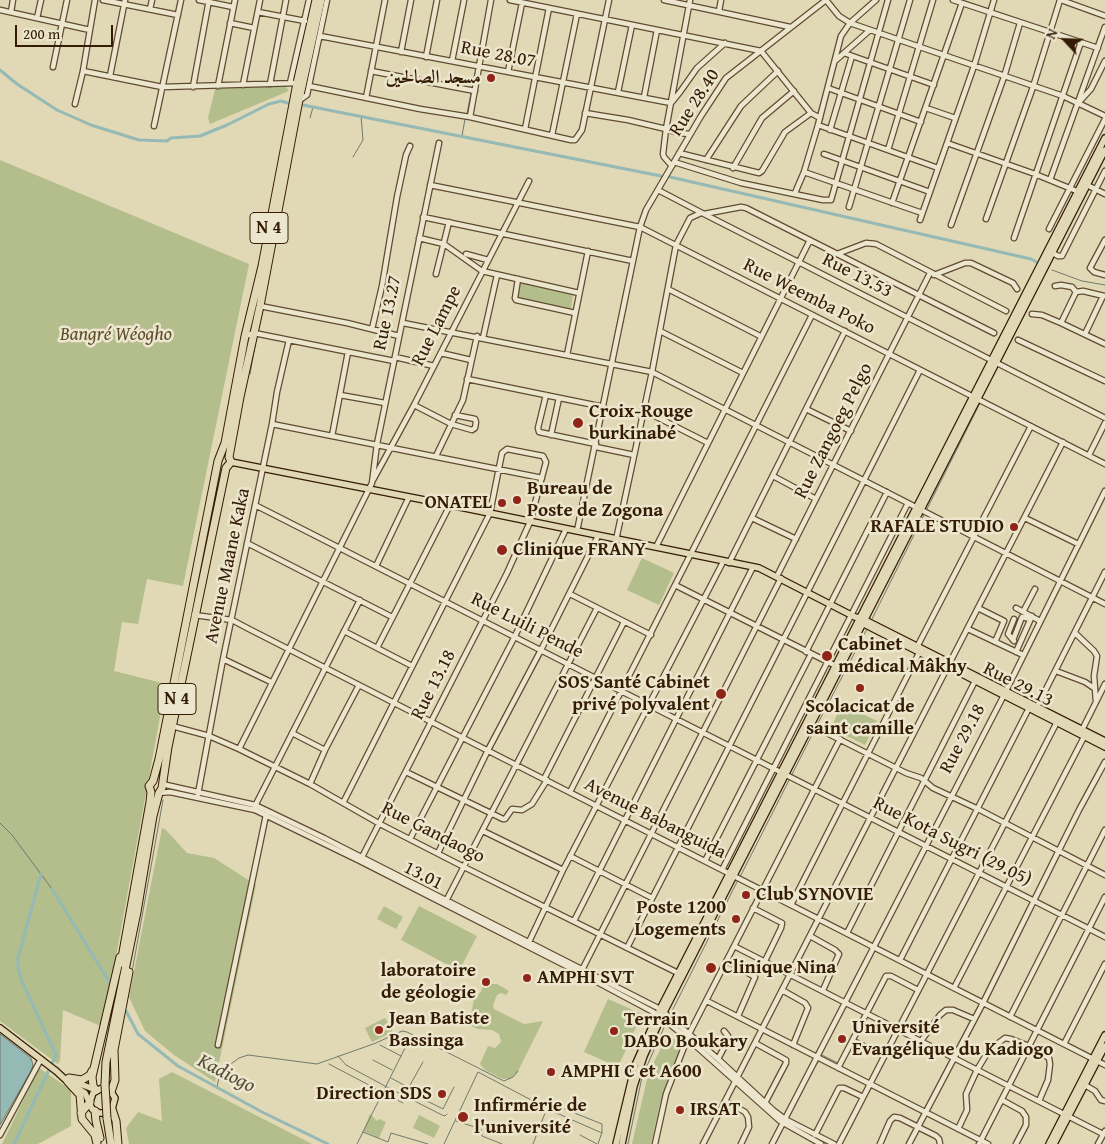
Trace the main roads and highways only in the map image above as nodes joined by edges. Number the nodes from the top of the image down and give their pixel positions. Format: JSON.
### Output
{"nodes":[{"id":1,"x":316,"y":0,"type":"edge"},
{"id":2,"x":321,"y":0,"type":"edge"},
{"id":3,"x":1105,"y":138,"type":"edge"},
{"id":4,"x":1105,"y":150,"type":"edge"},
{"id":5,"x":1080,"y":192,"type":"junction"},
{"id":6,"x":1047,"y":258,"type":"junction"},
{"id":7,"x":219,"y":460,"type":"junction"},
{"id":8,"x":229,"y":462,"type":"junction"},
{"id":9,"x":859,"y":619,"type":"junction"},
{"id":10,"x":950,"y":665,"type":"junction"},
{"id":11,"x":1005,"y":693,"type":"junction"},
{"id":12,"x":1083,"y":733,"type":"junction"},
{"id":13,"x":1105,"y":741,"type":"edge"},
{"id":14,"x":1105,"y":747,"type":"edge"},
{"id":15,"x":784,"y":772,"type":"junction"},
{"id":16,"x":153,"y":781,"type":"junction"},
{"id":17,"x":162,"y":784,"type":"junction"},
{"id":18,"x":151,"y":792,"type":"junction"},
{"id":19,"x":159,"y":793,"type":"junction"},
{"id":20,"x":732,"y":875,"type":"junction"},
{"id":21,"x":134,"y":910,"type":"junction"},
{"id":22,"x":661,"y":1013,"type":"junction"},
{"id":23,"x":0,"y":1028,"type":"edge"},
{"id":24,"x":1105,"y":1035,"type":"edge"},
{"id":25,"x":1105,"y":1046,"type":"edge"},
{"id":26,"x":1095,"y":1060,"type":"junction"},
{"id":27,"x":95,"y":1064,"type":"junction"},
{"id":28,"x":69,"y":1080,"type":"junction"},
{"id":29,"x":101,"y":1086,"type":"junction"},
{"id":30,"x":111,"y":1092,"type":"junction"},
{"id":31,"x":90,"y":1102,"type":"junction"},
{"id":32,"x":112,"y":1109,"type":"junction"},
{"id":33,"x":95,"y":1112,"type":"junction"},
{"id":34,"x":80,"y":1114,"type":"junction"},
{"id":35,"x":1066,"y":1115,"type":"junction"},
{"id":36,"x":105,"y":1118,"type":"junction"},
{"id":37,"x":97,"y":1144,"type":"edge"},
{"id":38,"x":101,"y":1144,"type":"edge"},
{"id":39,"x":106,"y":1144,"type":"edge"},
{"id":40,"x":111,"y":1144,"type":"edge"},
{"id":41,"x":118,"y":1144,"type":"edge"},
{"id":42,"x":616,"y":1144,"type":"edge"},
{"id":43,"x":622,"y":1144,"type":"edge"},
{"id":44,"x":1049,"y":1144,"type":"edge"},
{"id":45,"x":1054,"y":1144,"type":"edge"}],
"edges":[{"from":1,"to":7,"type":"highway","number":"N 4"},
{"from":2,"to":8,"type":"highway","number":"N 4"},
{"from":3,"to":5,"type":"main road"},
{"from":4,"to":5,"type":"main road"},
{"from":5,"to":6,"type":"main road"},
{"from":5,"to":6,"type":"main road"},
{"from":6,"to":9,"type":"main road"},
{"from":7,"to":8,"type":"highway"},
{"from":7,"to":8,"type":"highway"},
{"from":7,"to":16,"type":"highway","number":"N 4"},
{"from":8,"to":9,"type":"main road"},
{"from":8,"to":17,"type":"highway","number":"N 4"},
{"from":9,"to":10,"type":"main road"},
{"from":9,"to":15,"type":"main road"},
{"from":9,"to":15,"type":"main road"},
{"from":10,"to":11,"type":"main road"},
{"from":10,"to":11,"type":"main road","name":"Rue 29.13"},
{"from":11,"to":12,"type":"main road"},
{"from":11,"to":12,"type":"main road","name":"Rue 29.13"},
{"from":12,"to":13,"type":"main road"},
{"from":12,"to":14,"type":"main road","name":"Rue 29.13"},
{"from":15,"to":20,"type":"main road"},
{"from":16,"to":17,"type":"highway"},
{"from":16,"to":18,"type":"highway","number":"N 4"},
{"from":17,"to":19,"type":"highway","number":"N 4"},
{"from":18,"to":19,"type":"highway"},
{"from":18,"to":21,"type":"highway","number":"N 4"},
{"from":19,"to":21,"type":"highway","number":"N 4"},
{"from":20,"to":22,"type":"main road"},
{"from":20,"to":22,"type":"main road"},
{"from":21,"to":27,"type":"highway"},
{"from":21,"to":29,"type":"highway","number":"N 4"},
{"from":21,"to":30,"type":"highway"},
{"from":22,"to":42,"type":"main road"},
{"from":22,"to":43,"type":"main road"},
{"from":23,"to":28,"type":"main road"},
{"from":24,"to":26,"type":"main road"},
{"from":25,"to":26,"type":"main road"},
{"from":26,"to":35,"type":"main road"},
{"from":26,"to":35,"type":"main road"},
{"from":27,"to":28,"type":"highway"},
{"from":27,"to":29,"type":"highway"},
{"from":28,"to":29,"type":"main road"},
{"from":28,"to":31,"type":"main road"},
{"from":28,"to":34,"type":"highway"},
{"from":29,"to":30,"type":"main road"},
{"from":29,"to":31,"type":"main road"},
{"from":29,"to":36,"type":"highway","number":"N 4","bridge":true},
{"from":30,"to":32,"type":"main road"},
{"from":31,"to":33,"type":"main road"},
{"from":31,"to":34,"type":"highway"},
{"from":32,"to":33,"type":"main road"},
{"from":32,"to":41,"type":"highway"},
{"from":33,"to":38,"type":"highway"},
{"from":34,"to":37,"type":"highway"},
{"from":35,"to":44,"type":"main road"},
{"from":35,"to":45,"type":"main road"},
{"from":36,"to":39,"type":"highway","number":"N 4"},
{"from":36,"to":40,"type":"highway","number":"N 4"}]}
